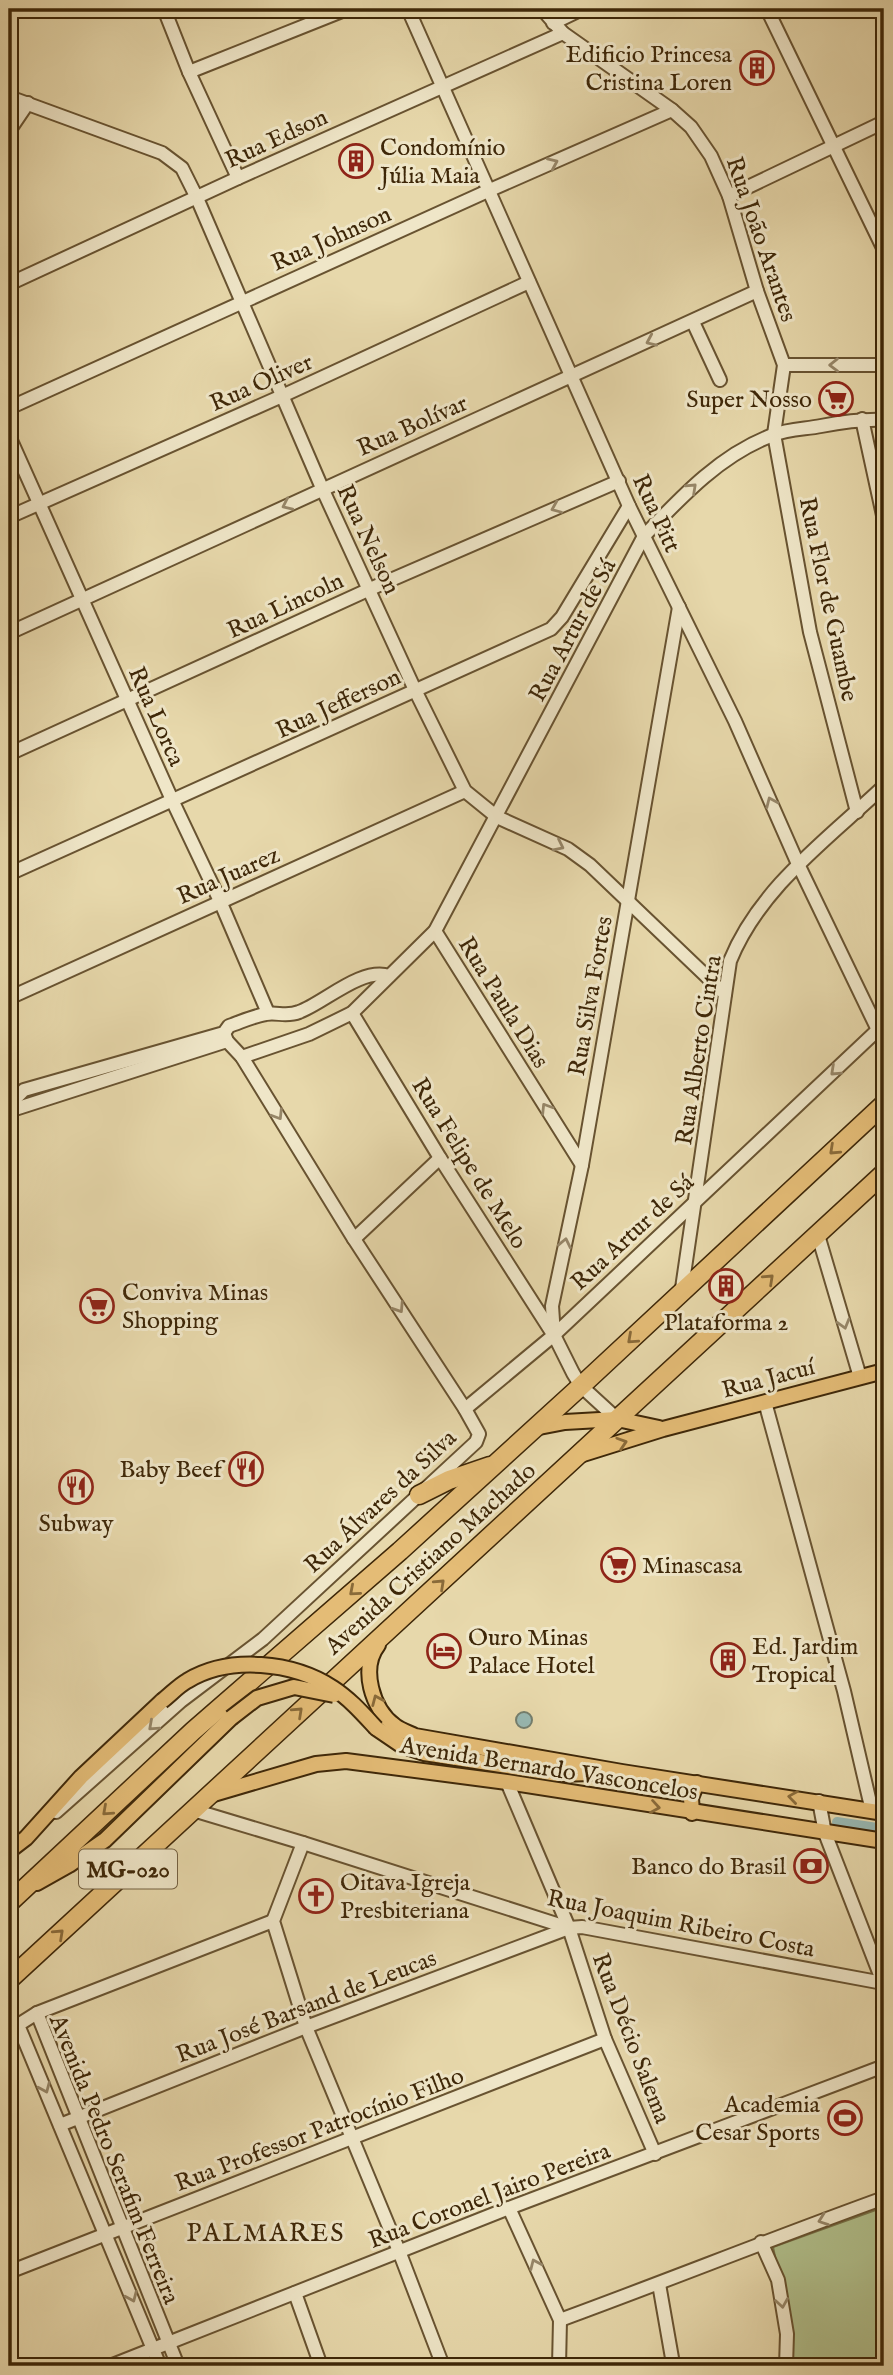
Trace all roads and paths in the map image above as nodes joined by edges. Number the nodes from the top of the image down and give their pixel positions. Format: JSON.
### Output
{"nodes":[{"id":1,"x":164,"y":9,"type":"edge"},
{"id":2,"x":347,"y":9,"type":"edge"},
{"id":3,"x":408,"y":9,"type":"edge"},
{"id":4,"x":542,"y":9,"type":"edge"},
{"id":5,"x":582,"y":9,"type":"edge"},
{"id":6,"x":767,"y":9,"type":"edge"},
{"id":7,"x":558,"y":28,"type":"junction"},
{"id":8,"x":189,"y":72,"type":"junction"},
{"id":9,"x":442,"y":86,"type":"junction"},
{"id":10,"x":9,"y":97,"type":"edge"},
{"id":11,"x":28,"y":103,"type":"junction"},
{"id":12,"x":672,"y":110,"type":"junction"},
{"id":13,"x":884,"y":122,"type":"edge"},
{"id":14,"x":9,"y":131,"type":"edge"},
{"id":15,"x":835,"y":146,"type":"junction"},
{"id":16,"x":238,"y":178,"type":"junction"},
{"id":17,"x":490,"y":190,"type":"junction"},
{"id":18,"x":729,"y":195,"type":"junction"},
{"id":19,"x":197,"y":198,"type":"junction"},
{"id":20,"x":884,"y":250,"type":"edge"},
{"id":21,"x":530,"y":282,"type":"junction"},
{"id":22,"x":9,"y":284,"type":"edge"},
{"id":23,"x":757,"y":291,"type":"junction"},
{"id":24,"x":242,"y":301,"type":"junction"},
{"id":25,"x":692,"y":322,"type":"junction"},
{"id":26,"x":784,"y":365,"type":"junction"},
{"id":27,"x":884,"y":365,"type":"edge"},
{"id":28,"x":572,"y":377,"type":"junction"},
{"id":29,"x":720,"y":380,"type":"dead end"},
{"id":30,"x":282,"y":396,"type":"junction"},
{"id":31,"x":9,"y":408,"type":"edge"},
{"id":32,"x":862,"y":419,"type":"junction"},
{"id":33,"x":884,"y":420,"type":"edge"},
{"id":34,"x":774,"y":434,"type":"junction"},
{"id":35,"x":9,"y":436,"type":"edge"},
{"id":36,"x":619,"y":481,"type":"junction"},
{"id":37,"x":322,"y":488,"type":"junction"},
{"id":38,"x":39,"y":503,"type":"junction"},
{"id":39,"x":629,"y":506,"type":"junction"},
{"id":40,"x":9,"y":517,"type":"edge"},
{"id":41,"x":884,"y":520,"type":"edge"},
{"id":42,"x":644,"y":536,"type":"junction"},
{"id":43,"x":370,"y":589,"type":"junction"},
{"id":44,"x":82,"y":600,"type":"junction"},
{"id":45,"x":679,"y":607,"type":"junction"},
{"id":46,"x":9,"y":633,"type":"edge"},
{"id":47,"x":415,"y":690,"type":"junction"},
{"id":48,"x":127,"y":701,"type":"junction"},
{"id":49,"x":9,"y":754,"type":"edge"},
{"id":50,"x":884,"y":786,"type":"edge"},
{"id":51,"x":465,"y":791,"type":"junction"},
{"id":52,"x":173,"y":802,"type":"junction"},
{"id":53,"x":857,"y":812,"type":"junction"},
{"id":54,"x":497,"y":817,"type":"junction"},
{"id":55,"x":799,"y":864,"type":"junction"},
{"id":56,"x":9,"y":874,"type":"edge"},
{"id":57,"x":628,"y":900,"type":"junction"},
{"id":58,"x":220,"y":901,"type":"junction"},
{"id":59,"x":435,"y":931,"type":"junction"},
{"id":60,"x":389,"y":976,"type":"junction"},
{"id":61,"x":725,"y":995,"type":"junction"},
{"id":62,"x":9,"y":998,"type":"edge"},
{"id":63,"x":268,"y":1013,"type":"junction"},
{"id":64,"x":352,"y":1013,"type":"junction"},
{"id":65,"x":881,"y":1027,"type":"edge"},
{"id":66,"x":226,"y":1037,"type":"junction"},
{"id":67,"x":242,"y":1057,"type":"junction"},
{"id":68,"x":884,"y":1104,"type":"edge"},
{"id":69,"x":12,"y":1105,"type":"edge"},
{"id":70,"x":440,"y":1158,"type":"junction"},
{"id":71,"x":582,"y":1165,"type":"junction"},
{"id":72,"x":884,"y":1172,"type":"edge"},
{"id":73,"x":695,"y":1202,"type":"junction"},
{"id":74,"x":818,"y":1235,"type":"junction"},
{"id":75,"x":354,"y":1239,"type":"junction"},
{"id":76,"x":681,"y":1294,"type":"junction"},
{"id":77,"x":554,"y":1335,"type":"junction"},
{"id":78,"x":884,"y":1371,"type":"edge"},
{"id":79,"x":860,"y":1377,"type":"junction"},
{"id":80,"x":582,"y":1386,"type":"junction"},
{"id":81,"x":765,"y":1402,"type":"junction"},
{"id":82,"x":465,"y":1409,"type":"junction"},
{"id":83,"x":617,"y":1419,"type":"junction"},
{"id":84,"x":534,"y":1428,"type":"junction"},
{"id":85,"x":663,"y":1429,"type":"junction"},
{"id":86,"x":580,"y":1454,"type":"junction"},
{"id":87,"x":496,"y":1464,"type":"junction"},
{"id":88,"x":419,"y":1496,"type":"junction"},
{"id":89,"x":389,"y":1630,"type":"junction"},
{"id":90,"x":376,"y":1728,"type":"junction"},
{"id":91,"x":621,"y":1772,"type":"junction"},
{"id":92,"x":507,"y":1782,"type":"junction"},
{"id":93,"x":697,"y":1783,"type":"junction"},
{"id":94,"x":209,"y":1796,"type":"junction"},
{"id":95,"x":819,"y":1801,"type":"junction"},
{"id":96,"x":193,"y":1810,"type":"junction"},
{"id":97,"x":878,"y":1812,"type":"edge"},
{"id":98,"x":692,"y":1813,"type":"junction"},
{"id":99,"x":825,"y":1833,"type":"junction"},
{"id":100,"x":26,"y":1838,"type":"junction"},
{"id":101,"x":884,"y":1842,"type":"edge"},
{"id":102,"x":303,"y":1843,"type":"junction"},
{"id":103,"x":9,"y":1851,"type":"edge"},
{"id":104,"x":15,"y":1898,"type":"edge"},
{"id":105,"x":273,"y":1921,"type":"junction"},
{"id":106,"x":569,"y":1928,"type":"junction"},
{"id":107,"x":9,"y":1980,"type":"edge"},
{"id":108,"x":884,"y":1984,"type":"edge"},
{"id":109,"x":37,"y":2013,"type":"junction"},
{"id":110,"x":306,"y":2027,"type":"junction"},
{"id":111,"x":605,"y":2039,"type":"junction"},
{"id":112,"x":884,"y":2066,"type":"edge"},
{"id":113,"x":79,"y":2117,"type":"junction"},
{"id":114,"x":60,"y":2125,"type":"junction"},
{"id":115,"x":353,"y":2139,"type":"junction"},
{"id":116,"x":654,"y":2154,"type":"junction"},
{"id":117,"x":884,"y":2198,"type":"edge"},
{"id":118,"x":509,"y":2208,"type":"junction"},
{"id":119,"x":123,"y":2227,"type":"junction"},
{"id":120,"x":105,"y":2234,"type":"junction"},
{"id":121,"x":761,"y":2242,"type":"junction"},
{"id":122,"x":399,"y":2251,"type":"junction"},
{"id":123,"x":9,"y":2272,"type":"edge"},
{"id":124,"x":659,"y":2284,"type":"junction"},
{"id":125,"x":295,"y":2293,"type":"junction"},
{"id":126,"x":560,"y":2320,"type":"junction"},
{"id":127,"x":169,"y":2344,"type":"junction"},
{"id":128,"x":154,"y":2350,"type":"junction"},
{"id":129,"x":110,"y":2366,"type":"edge"},
{"id":130,"x":160,"y":2366,"type":"edge"},
{"id":131,"x":178,"y":2366,"type":"edge"},
{"id":132,"x":321,"y":2366,"type":"edge"},
{"id":133,"x":443,"y":2366,"type":"edge"},
{"id":134,"x":559,"y":2366,"type":"edge"},
{"id":135,"x":671,"y":2366,"type":"edge"},
{"id":136,"x":786,"y":2366,"type":"edge"}],
"edges":[{"from":1,"to":8,"type":"street"},
{"from":2,"to":8,"type":"street"},
{"from":3,"to":9,"type":"street","name":"Rua Pitt"},
{"from":4,"to":7,"type":"street","name":"Rua João Arantes"},
{"from":5,"to":7,"type":"street","name":"Rua Edson"},
{"from":6,"to":15,"type":"street"},
{"from":7,"to":9,"type":"street","name":"Rua Edson"},
{"from":7,"to":12,"type":"street","name":"Rua João Arantes"},
{"from":8,"to":16,"type":"street"},
{"from":9,"to":16,"type":"street","name":"Rua Edson"},
{"from":9,"to":17,"type":"street","name":"Rua Pitt"},
{"from":10,"to":11,"type":"street","name":"Rua Nelson"},
{"from":11,"to":14,"type":"street"},
{"from":11,"to":19,"type":"street","name":"Rua Nelson"},
{"from":17,"to":12,"type":"street","name":"Rua Johnson","one_way":true},
{"from":12,"to":18,"type":"street","name":"Rua João Arantes"},
{"from":13,"to":15,"type":"street"},
{"from":15,"to":18,"type":"street"},
{"from":15,"to":20,"type":"street"},
{"from":16,"to":19,"type":"street","name":"Rua Edson"},
{"from":17,"to":21,"type":"street","name":"Rua Pitt"},
{"from":17,"to":24,"type":"street","name":"Rua Johnson"},
{"from":18,"to":23,"type":"street","name":"Rua João Arantes"},
{"from":19,"to":22,"type":"street","name":"Rua Edson"},
{"from":19,"to":24,"type":"street","name":"Rua Nelson"},
{"from":21,"to":28,"type":"street","name":"Rua Pitt"},
{"from":21,"to":30,"type":"street","name":"Rua Oliver"},
{"from":23,"to":25,"type":"street","name":"Rua Bolívar"},
{"from":23,"to":26,"type":"street","name":"Rua João Arantes"},
{"from":24,"to":30,"type":"street","name":"Rua Nelson"},
{"from":24,"to":31,"type":"street","name":"Rua Johnson"},
{"from":25,"to":28,"type":"street","name":"Rua Bolívar","one_way":true},
{"from":25,"to":29,"type":"street"},
{"from":27,"to":26,"type":"street","one_way":true},
{"from":26,"to":34,"type":"street","name":"Rua João Arantes"},
{"from":28,"to":36,"type":"street","name":"Rua Pitt"},
{"from":28,"to":37,"type":"street","name":"Rua Bolívar"},
{"from":30,"to":37,"type":"street","name":"Rua Nelson"},
{"from":30,"to":38,"type":"street","name":"Rua Oliver"},
{"from":32,"to":33,"type":"street","name":"Rua Artur de Sá"},
{"from":32,"to":34,"type":"street","name":"Rua Artur de Sá"},
{"from":32,"to":41,"type":"street"},
{"from":42,"to":34,"type":"street","name":"Rua Artur de Sá","one_way":true},
{"from":34,"to":53,"type":"street","name":"Rua Flor de Guambe"},
{"from":35,"to":38,"type":"street","name":"Rua Lorca"},
{"from":36,"to":39,"type":"street","name":"Rua Pitt"},
{"from":36,"to":43,"type":"street","name":"Rua Lincoln","one_way":true},
{"from":37,"to":43,"type":"street","name":"Rua Nelson"},
{"from":37,"to":44,"type":"street","name":"Rua Bolívar","one_way":true},
{"from":38,"to":40,"type":"street","name":"Rua Oliver"},
{"from":38,"to":44,"type":"street","name":"Rua Lorca"},
{"from":39,"to":42,"type":"street","name":"Rua Pitt"},
{"from":39,"to":47,"type":"street","name":"Rua Jefferson"},
{"from":42,"to":45,"type":"street","name":"Rua Pitt"},
{"from":42,"to":54,"type":"street","name":"Rua Artur de Sá"},
{"from":43,"to":47,"type":"street","name":"Rua Nelson"},
{"from":43,"to":48,"type":"street","name":"Rua Lincoln"},
{"from":44,"to":46,"type":"street","name":"Rua Bolívar"},
{"from":44,"to":48,"type":"street","name":"Rua Lorca"},
{"from":55,"to":45,"type":"street","name":"Rua Pitt","one_way":true},
{"from":45,"to":57,"type":"street","name":"Rua Silva Fortes"},
{"from":47,"to":51,"type":"street","name":"Rua Nelson"},
{"from":47,"to":52,"type":"street","name":"Rua Jefferson"},
{"from":48,"to":49,"type":"street","name":"Rua Lincoln"},
{"from":48,"to":52,"type":"street","name":"Rua Lorca"},
{"from":50,"to":53,"type":"street","name":"Rua Alberto Cintra"},
{"from":51,"to":54,"type":"street","name":"Rua Nelson"},
{"from":51,"to":58,"type":"street","name":"Rua Juarez"},
{"from":52,"to":56,"type":"street","name":"Rua Jefferson"},
{"from":52,"to":58,"type":"street","name":"Rua Lorca"},
{"from":53,"to":55,"type":"street","name":"Rua Alberto Cintra"},
{"from":54,"to":57,"type":"street","name":"Rua Nelson","one_way":true},
{"from":54,"to":59,"type":"street","name":"Rua Artur de Sá"},
{"from":55,"to":61,"type":"street","name":"Rua Alberto Cintra"},
{"from":55,"to":65,"type":"street","name":"Rua Pitt"},
{"from":57,"to":61,"type":"street","name":"Rua Nelson"},
{"from":57,"to":71,"type":"street","name":"Rua Silva Fortes"},
{"from":58,"to":62,"type":"street","name":"Rua Juarez"},
{"from":58,"to":63,"type":"street","name":"Rua Lorca"},
{"from":59,"to":60,"type":"street","name":"Rua Artur de Sá"},
{"from":71,"to":59,"type":"street","name":"Rua Paula Dias","one_way":true},
{"from":60,"to":63,"type":"street"},
{"from":60,"to":64,"type":"street","name":"Rua Artur de Sá"},
{"from":61,"to":73,"type":"street","name":"Rua Alberto Cintra"},
{"from":63,"to":66,"type":"street"},
{"from":64,"to":67,"type":"street","name":"Rua Artur de Sá"},
{"from":64,"to":70,"type":"street","name":"Rua Felipe de Melo"},
{"from":65,"to":73,"type":"street","name":"Rua Artur de Sá","one_way":true},
{"from":66,"to":67,"type":"street","name":"Rua Álvares da Silva"},
{"from":66,"to":69,"type":"street"},
{"from":67,"to":75,"type":"street","name":"Rua Álvares da Silva","one_way":true},
{"from":68,"to":76,"type":"highway","name":"Avenida Cristiano Machado","one_way":true},
{"from":70,"to":75,"type":"street"},
{"from":70,"to":77,"type":"street","name":"Rua Felipe de Melo"},
{"from":77,"to":71,"type":"street","name":"Rua Silva Fortes","one_way":true},
{"from":72,"to":74,"type":"highway","name":"Avenida Cristiano Machado"},
{"from":73,"to":76,"type":"street","name":"Rua Alberto Cintra"},
{"from":73,"to":77,"type":"street","name":"Rua Artur de Sá"},
{"from":74,"to":79,"type":"street","one_way":true},
{"from":83,"to":74,"type":"highway","name":"Avenida Cristiano Machado","one_way":true},
{"from":75,"to":82,"type":"street","name":"Rua Álvares da Silva","one_way":true},
{"from":76,"to":80,"type":"highway","name":"Avenida Cristiano Machado","one_way":true},
{"from":77,"to":80,"type":"street","name":"Rua Silva Fortes"},
{"from":77,"to":82,"type":"street","name":"Rua Artur de Sá"},
{"from":78,"to":79,"type":"main road","name":"Rua Jacuí","number":"MG-020"},
{"from":79,"to":81,"type":"main road","name":"Rua Jacuí","number":"MG-020"},
{"from":80,"to":83,"type":"street"},
{"from":80,"to":84,"type":"highway","name":"Avenida Cristiano Machado"},
{"from":81,"to":85,"type":"main road","name":"Rua Jacuí","number":"MG-020"},
{"from":81,"to":97,"type":"street"},
{"from":82,"to":88,"type":"street","name":"Rua Álvares da Silva"},
{"from":83,"to":84,"type":"main road","name":"Rua Jacuí","number":"MG-020"},
{"from":83,"to":85,"type":"main road","name":"Rua Jacuí","number":"MG-020"},
{"from":83,"to":86,"type":"highway","name":"Avenida Cristiano Machado"},
{"from":84,"to":87,"type":"highway","name":"Avenida Cristiano Machado","number":"MG-020"},
{"from":86,"to":85,"type":"main road","name":"Rua Jacuí","number":"MG-020","one_way":true},
{"from":89,"to":86,"type":"highway","name":"Avenida Cristiano Machado","number":"MG-020","one_way":true},
{"from":87,"to":88,"type":"highway"},
{"from":87,"to":104,"type":"highway","name":"Avenida Cristiano Machado","number":"MG-020","one_way":true},
{"from":88,"to":100,"type":"street","name":"Rua Álvares da Silva","one_way":true},
{"from":91,"to":89,"type":"main road","name":"Avenida Bernardo Vasconcelos","one_way":true},
{"from":94,"to":89,"type":"highway","name":"Avenida Cristiano Machado","number":"MG-020","one_way":true},
{"from":90,"to":91,"type":"main road"},
{"from":90,"to":100,"type":"main road","bridge":true},
{"from":90,"to":104,"type":"main road","name":"Avenida Cristiano Machado","bridge":true},
{"from":91,"to":93,"type":"main road","name":"Avenida Bernardo Vasconcelos"},
{"from":92,"to":94,"type":"main road","name":"Avenida Bernardo Vasconcelos"},
{"from":92,"to":98,"type":"main road","name":"Avenida Bernardo Vasconcelos","one_way":true},
{"from":92,"to":106,"type":"street","name":"Rua Décio Salema"},
{"from":95,"to":93,"type":"main road","name":"Avenida Bernardo Vasconcelos","one_way":true},
{"from":93,"to":98,"type":"main road"},
{"from":94,"to":96,"type":"highway","name":"Avenida Cristiano Machado","number":"MG-020"},
{"from":95,"to":97,"type":"main road","name":"Avenida Bernardo Vasconcelos"},
{"from":95,"to":99,"type":"street"},
{"from":96,"to":102,"type":"street","name":"Rua Joaquim Ribeiro Costa"},
{"from":107,"to":96,"type":"highway","name":"Avenida Cristiano Machado","number":"MG-020","one_way":true},
{"from":98,"to":99,"type":"main road","name":"Avenida Bernardo Vasconcelos"},
{"from":99,"to":101,"type":"main road","name":"Avenida Bernardo Vasconcelos"},
{"from":99,"to":108,"type":"street"},
{"from":100,"to":103,"type":"main road","name":"Rua Álvares da Silva"},
{"from":102,"to":105,"type":"street"},
{"from":102,"to":106,"type":"street","name":"Rua Joaquim Ribeiro Costa"},
{"from":105,"to":109,"type":"street"},
{"from":105,"to":110,"type":"street"},
{"from":106,"to":108,"type":"street","name":"Rua Joaquim Ribeiro Costa"},
{"from":106,"to":110,"type":"street","name":"Rua José Barsand de Leucas"},
{"from":106,"to":111,"type":"street","name":"Rua Décio Salema"},
{"from":109,"to":113,"type":"street","name":"Avenida Pedro Serafim Ferreira"},
{"from":109,"to":114,"type":"street","name":"Avenida Pedro Serafim Ferreira","one_way":true},
{"from":110,"to":113,"type":"street","name":"Rua José Barsand de Leucas"},
{"from":110,"to":115,"type":"street"},
{"from":111,"to":115,"type":"street","name":"Rua Professor Patrocínio Filho"},
{"from":111,"to":116,"type":"street","name":"Rua Décio Salema"},
{"from":112,"to":116,"type":"street","name":"Rua Coronel Jairo Pereira"},
{"from":113,"to":114,"type":"street","name":"Rua José Barsand de Leucas"},
{"from":113,"to":119,"type":"street","name":"Avenida Pedro Serafim Ferreira"},
{"from":114,"to":120,"type":"street","name":"Avenida Pedro Serafim Ferreira"},
{"from":115,"to":119,"type":"street","name":"Rua Professor Patrocínio Filho"},
{"from":115,"to":122,"type":"street"},
{"from":116,"to":118,"type":"street","name":"Rua Coronel Jairo Pereira"},
{"from":117,"to":121,"type":"street","one_way":true},
{"from":118,"to":122,"type":"street","name":"Rua Coronel Jairo Pereira"},
{"from":126,"to":118,"type":"street","one_way":true},
{"from":119,"to":120,"type":"street","name":"Rua Professor Patrocínio Filho"},
{"from":119,"to":127,"type":"street","name":"Avenida Pedro Serafim Ferreira"},
{"from":120,"to":123,"type":"street","name":"Rua Professor Patrocínio Filho"},
{"from":120,"to":128,"type":"street","name":"Avenida Pedro Serafim Ferreira","one_way":true},
{"from":121,"to":124,"type":"street"},
{"from":121,"to":136,"type":"street","one_way":true},
{"from":122,"to":125,"type":"street","name":"Rua Coronel Jairo Pereira"},
{"from":122,"to":133,"type":"street"},
{"from":124,"to":126,"type":"street"},
{"from":124,"to":135,"type":"street"},
{"from":125,"to":127,"type":"street","name":"Rua Coronel Jairo Pereira"},
{"from":125,"to":132,"type":"street"},
{"from":126,"to":134,"type":"street"},
{"from":127,"to":128,"type":"street","name":"Rua Coronel Jairo Pereira"},
{"from":127,"to":131,"type":"street","name":"Avenida Pedro Serafim Ferreira"},
{"from":128,"to":129,"type":"street","name":"Rua Coronel Jairo Pereira"},
{"from":128,"to":130,"type":"street","name":"Avenida Pedro Serafim Ferreira"}]}
